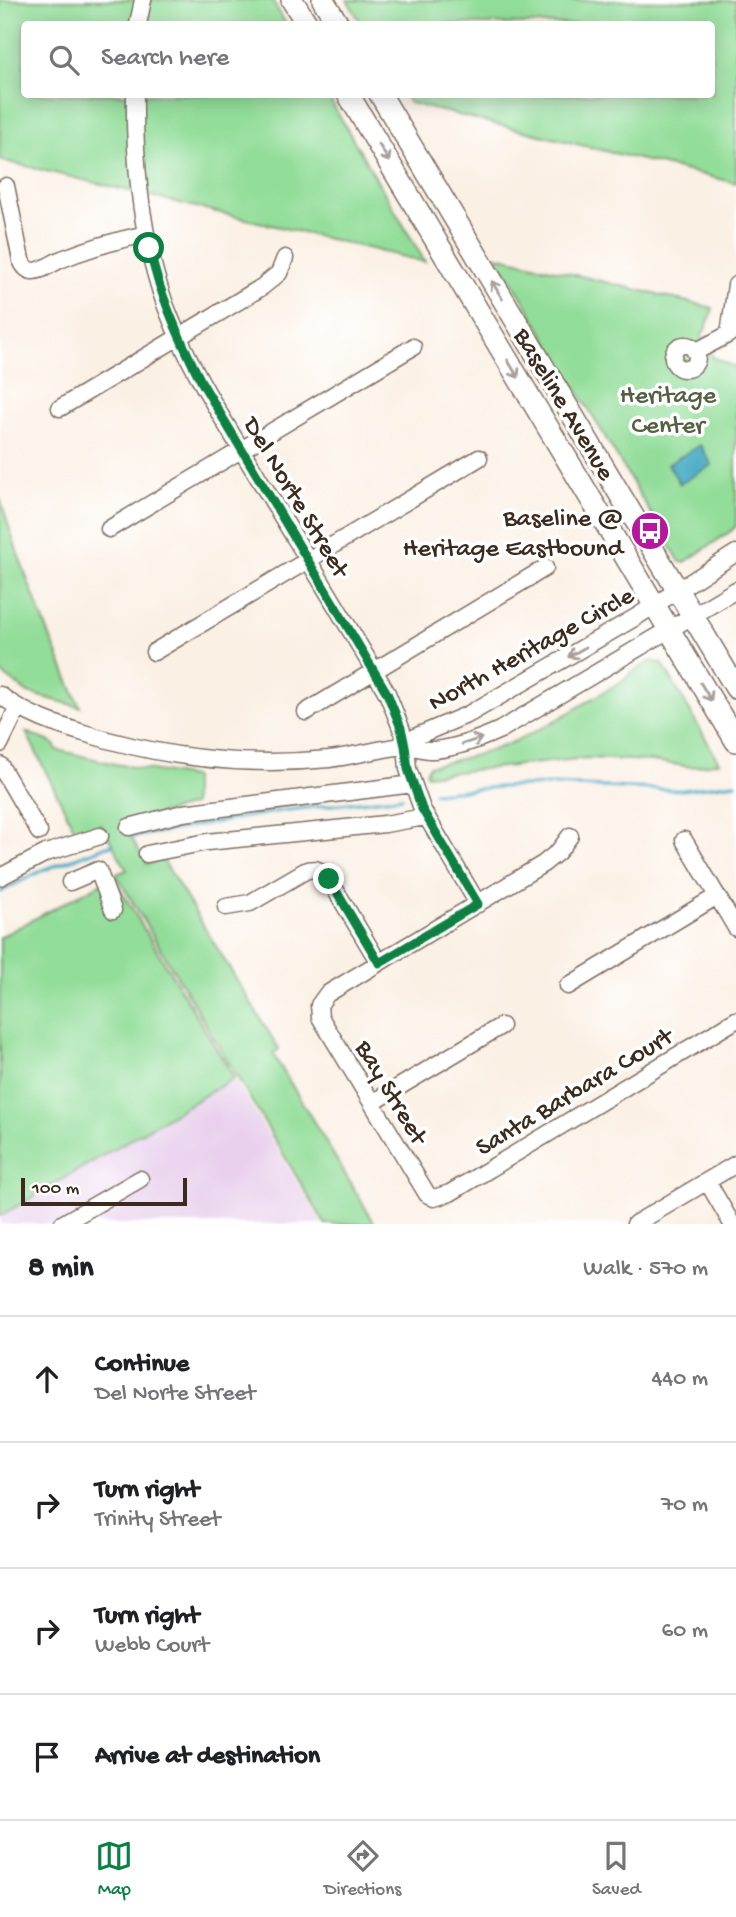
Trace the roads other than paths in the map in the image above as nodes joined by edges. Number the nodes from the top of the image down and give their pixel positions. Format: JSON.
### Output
{"nodes":[{"id":1,"x":143,"y":0,"type":"edge"},
{"id":2,"x":292,"y":0,"type":"edge"},
{"id":3,"x":323,"y":0,"type":"edge"},
{"id":4,"x":139,"y":21,"type":"edge"},
{"id":5,"x":305,"y":21,"type":"edge"},
{"id":6,"x":336,"y":21,"type":"edge"},
{"id":7,"x":135,"y":98,"type":"edge"},
{"id":8,"x":350,"y":98,"type":"edge"},
{"id":9,"x":382,"y":98,"type":"edge"},
{"id":10,"x":6,"y":186,"type":"dead end"},
{"id":11,"x":146,"y":234,"type":"junction"},
{"id":12,"x":285,"y":258,"type":"dead end"},
{"id":13,"x":736,"y":285,"type":"edge"},
{"id":14,"x":732,"y":336,"type":"edge"},
{"id":15,"x":178,"y":337,"type":"junction"},
{"id":16,"x":413,"y":347,"type":"dead end"},
{"id":17,"x":695,"y":352,"type":"dead end"},
{"id":18,"x":60,"y":408,"type":"dead end"},
{"id":19,"x":241,"y":450,"type":"junction"},
{"id":20,"x":479,"y":458,"type":"dead end"},
{"id":21,"x":109,"y":529,"type":"dead end"},
{"id":22,"x":736,"y":553,"type":"edge"},
{"id":23,"x":308,"y":561,"type":"junction"},
{"id":24,"x":544,"y":568,"type":"dead end"},
{"id":25,"x":736,"y":590,"type":"edge"},
{"id":26,"x":678,"y":592,"type":"junction"},
{"id":27,"x":655,"y":606,"type":"junction"},
{"id":28,"x":693,"y":616,"type":"junction"},
{"id":29,"x":669,"y":629,"type":"junction"},
{"id":30,"x":154,"y":652,"type":"dead end"},
{"id":31,"x":374,"y":671,"type":"junction"},
{"id":32,"x":736,"y":688,"type":"edge"},
{"id":33,"x":0,"y":695,"type":"edge"},
{"id":34,"x":18,"y":707,"type":"junction"},
{"id":35,"x":306,"y":712,"type":"dead end"},
{"id":36,"x":736,"y":741,"type":"edge"},
{"id":37,"x":0,"y":744,"type":"edge"},
{"id":38,"x":405,"y":746,"type":"junction"},
{"id":39,"x":0,"y":765,"type":"edge"},
{"id":40,"x":413,"y":786,"type":"junction"},
{"id":41,"x":424,"y":813,"type":"junction"},
{"id":42,"x":129,"y":827,"type":"dead end"},
{"id":43,"x":39,"y":832,"type":"dead end"},
{"id":44,"x":100,"y":836,"type":"dead end"},
{"id":45,"x":570,"y":836,"type":"dead end"},
{"id":46,"x":684,"y":840,"type":"dead end"},
{"id":47,"x":147,"y":855,"type":"dead end"},
{"id":48,"x":0,"y":877,"type":"edge"},
{"id":49,"x":70,"y":882,"type":"dead end"},
{"id":50,"x":717,"y":896,"type":"junction"},
{"id":51,"x":478,"y":904,"type":"junction"},
{"id":52,"x":226,"y":907,"type":"dead end"},
{"id":53,"x":113,"y":910,"type":"dead end"},
{"id":54,"x":736,"y":929,"type":"edge"},
{"id":55,"x":379,"y":963,"type":"junction"},
{"id":56,"x":568,"y":986,"type":"dead end"},
{"id":57,"x":736,"y":1020,"type":"edge"},
{"id":58,"x":501,"y":1027,"type":"dead end"},
{"id":59,"x":372,"y":1103,"type":"junction"},
{"id":60,"x":736,"y":1164,"type":"edge"},
{"id":61,"x":140,"y":1179,"type":"dead end"},
{"id":62,"x":706,"y":1181,"type":"junction"},
{"id":63,"x":434,"y":1198,"type":"joint"},
{"id":64,"x":62,"y":1224,"type":"edge"},
{"id":65,"x":635,"y":1224,"type":"edge"},
{"id":66,"x":732,"y":1224,"type":"edge"}],
"edges":[{"from":1,"to":4,"type":"street"},
{"from":2,"to":5,"type":"main road"},
{"from":3,"to":6,"type":"main road"},
{"from":7,"to":11,"type":"street","name":"Del Norte Street"},
{"from":8,"to":27,"type":"main road","name":"Baseline Avenue","one_way":true},
{"from":26,"to":9,"type":"main road","name":"Baseline Avenue","one_way":true},
{"from":10,"to":11,"type":"street"},
{"from":11,"to":15,"type":"street","name":"Del Norte Street"},
{"from":12,"to":15,"type":"street"},
{"from":13,"to":14,"type":"street"},
{"from":14,"to":17,"type":"street"},
{"from":15,"to":18,"type":"street"},
{"from":15,"to":19,"type":"street","name":"Del Norte Street"},
{"from":16,"to":19,"type":"street"},
{"from":19,"to":21,"type":"street"},
{"from":19,"to":23,"type":"street","name":"Del Norte Street"},
{"from":20,"to":23,"type":"street"},
{"from":22,"to":26,"type":"street","name":"North Heritage Circle"},
{"from":23,"to":30,"type":"street"},
{"from":23,"to":31,"type":"street","name":"Del Norte Street"},
{"from":24,"to":31,"type":"street"},
{"from":25,"to":28,"type":"street","name":"North Heritage Circle"},
{"from":26,"to":27,"type":"street","name":"North Heritage Circle"},
{"from":26,"to":28,"type":"main road","name":"Baseline Avenue"},
{"from":27,"to":29,"type":"main road","name":"Baseline Avenue"},
{"from":27,"to":38,"type":"street","name":"North Heritage Circle","one_way":true},
{"from":28,"to":29,"type":"street","name":"North Heritage Circle"},
{"from":28,"to":32,"type":"main road","name":"Baseline Avenue"},
{"from":29,"to":36,"type":"main road","name":"Baseline Avenue","one_way":true},
{"from":38,"to":29,"type":"street","name":"North Heritage Circle","one_way":true},
{"from":31,"to":35,"type":"street"},
{"from":31,"to":38,"type":"street","name":"Del Norte Street"},
{"from":33,"to":34,"type":"street","name":"North Heritage Circle"},
{"from":34,"to":37,"type":"street"},
{"from":34,"to":38,"type":"street","name":"North Heritage Circle"},
{"from":38,"to":40,"type":"street","name":"Del Norte Street"},
{"from":39,"to":43,"type":"street"},
{"from":40,"to":41,"type":"street","name":"Del Norte Street"},
{"from":40,"to":42,"type":"street"},
{"from":41,"to":47,"type":"street"},
{"from":41,"to":51,"type":"street","name":"Del Norte Street"},
{"from":44,"to":48,"type":"street"},
{"from":45,"to":51,"type":"street"},
{"from":46,"to":50,"type":"street"},
{"from":49,"to":53,"type":"street"},
{"from":50,"to":54,"type":"street"},
{"from":50,"to":56,"type":"street"},
{"from":51,"to":55,"type":"street"},
{"from":52,"to":55,"type":"street"},
{"from":55,"to":59,"type":"street","name":"Bay Street"},
{"from":57,"to":63,"type":"street","name":"Santa Barbara Court"},
{"from":58,"to":59,"type":"street"},
{"from":59,"to":63,"type":"street","name":"Bay Street"},
{"from":60,"to":62,"type":"street"},
{"from":61,"to":64,"type":"street"},
{"from":62,"to":65,"type":"street"},
{"from":62,"to":66,"type":"street"}]}
